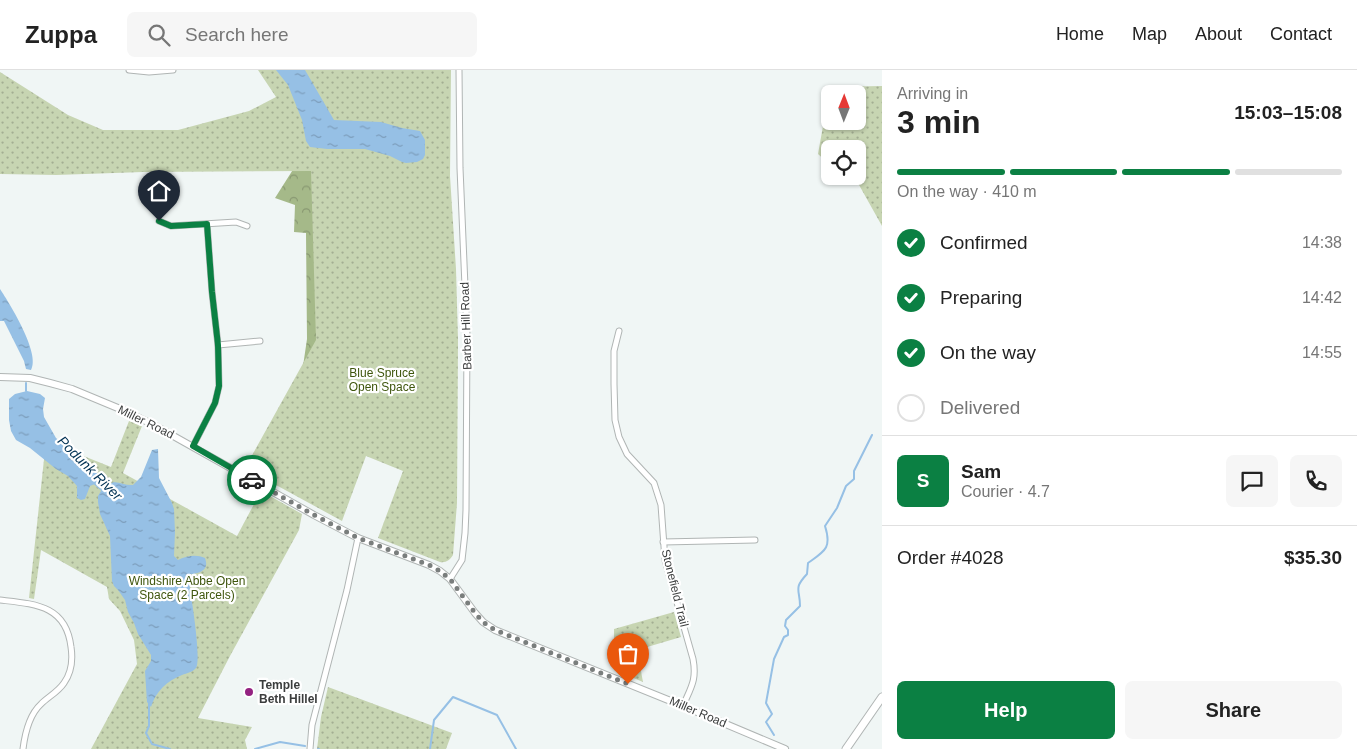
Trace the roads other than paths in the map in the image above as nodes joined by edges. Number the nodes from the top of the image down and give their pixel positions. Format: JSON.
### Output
{"nodes":[{"id":1,"x":129,"y":70,"type":"edge"},
{"id":2,"x":173,"y":70,"type":"edge"},
{"id":3,"x":459,"y":70,"type":"edge"},
{"id":4,"x":159,"y":221,"type":"dead end"},
{"id":5,"x":207,"y":224,"type":"junction"},
{"id":6,"x":247,"y":226,"type":"dead end"},
{"id":7,"x":619,"y":331,"type":"dead end"},
{"id":8,"x":260,"y":341,"type":"dead end"},
{"id":9,"x":218,"y":345,"type":"junction"},
{"id":10,"x":0,"y":377,"type":"edge"},
{"id":11,"x":193,"y":446,"type":"junction"},
{"id":12,"x":358,"y":538,"type":"junction"},
{"id":13,"x":755,"y":540,"type":"dead end"},
{"id":14,"x":663,"y":542,"type":"junction"},
{"id":15,"x":450,"y":579,"type":"junction"},
{"id":16,"x":0,"y":600,"type":"edge"},
{"id":17,"x":882,"y":697,"type":"edge"},
{"id":18,"x":683,"y":706,"type":"junction"},
{"id":19,"x":23,"y":749,"type":"edge"},
{"id":20,"x":310,"y":749,"type":"edge"},
{"id":21,"x":785,"y":749,"type":"edge"},
{"id":22,"x":846,"y":749,"type":"edge"}],
"edges":[{"from":1,"to":2,"type":"street"},
{"from":3,"to":15,"type":"street","name":"Barber Hill Road"},
{"from":4,"to":5,"type":"street"},
{"from":5,"to":6,"type":"street"},
{"from":5,"to":9,"type":"street"},
{"from":7,"to":14,"type":"street","name":"Stonefield Trail"},
{"from":8,"to":9,"type":"street"},
{"from":9,"to":11,"type":"street"},
{"from":10,"to":11,"type":"street","name":"Miller Road"},
{"from":11,"to":12,"type":"street","name":"Miller Road"},
{"from":12,"to":15,"type":"street","name":"Miller Road"},
{"from":12,"to":20,"type":"street"},
{"from":13,"to":14,"type":"street"},
{"from":14,"to":18,"type":"street","name":"Stonefield Trail"},
{"from":15,"to":18,"type":"street","name":"Miller Road"},
{"from":16,"to":19,"type":"street"},
{"from":17,"to":22,"type":"main road"},
{"from":18,"to":21,"type":"street","name":"Miller Road"}]}
